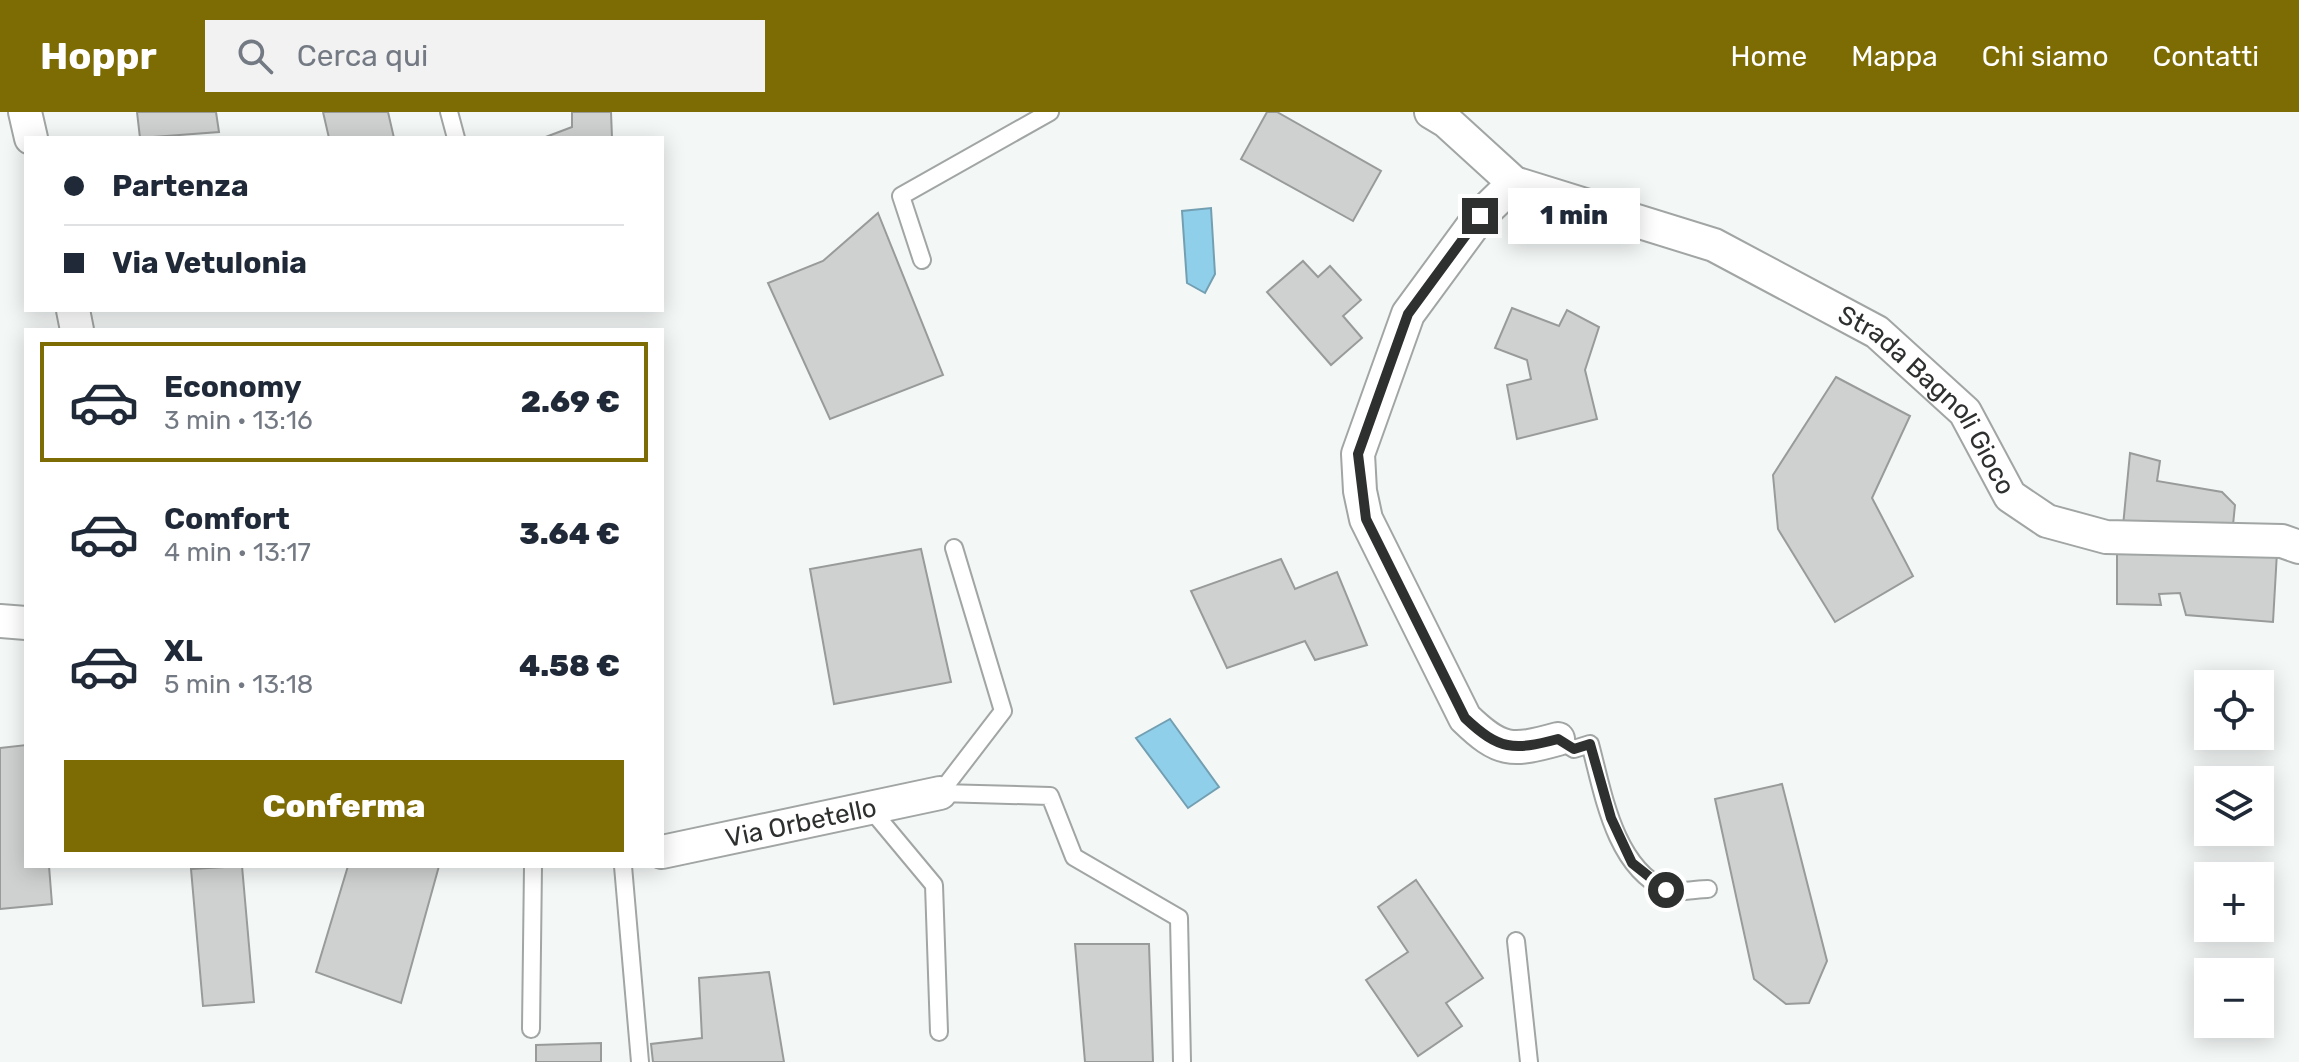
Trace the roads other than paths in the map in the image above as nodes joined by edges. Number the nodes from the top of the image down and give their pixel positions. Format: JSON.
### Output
{"nodes":[{"id":1,"x":25,"y":112,"type":"edge"},
{"id":2,"x":449,"y":112,"type":"edge"},
{"id":3,"x":1050,"y":112,"type":"edge"},
{"id":4,"x":1431,"y":112,"type":"edge"},
{"id":5,"x":31,"y":136,"type":"edge"},
{"id":6,"x":455,"y":136,"type":"edge"},
{"id":7,"x":1514,"y":183,"type":"junction"},
{"id":8,"x":922,"y":260,"type":"dead end"},
{"id":9,"x":2299,"y":547,"type":"edge"},
{"id":10,"x":954,"y":548,"type":"dead end"},
{"id":11,"x":0,"y":621,"type":"edge"},
{"id":12,"x":24,"y":623,"type":"edge"},
{"id":13,"x":1558,"y":739,"type":"joint"},
{"id":14,"x":940,"y":793,"type":"junction"},
{"id":15,"x":869,"y":807,"type":"junction"},
{"id":16,"x":664,"y":852,"type":"edge"},
{"id":17,"x":533,"y":868,"type":"edge"},
{"id":18,"x":623,"y":868,"type":"edge"},
{"id":19,"x":1708,"y":889,"type":"dead end"},
{"id":20,"x":1516,"y":941,"type":"dead end"},
{"id":21,"x":531,"y":1029,"type":"dead end"},
{"id":22,"x":939,"y":1032,"type":"dead end"},
{"id":23,"x":640,"y":1062,"type":"edge"},
{"id":24,"x":1182,"y":1062,"type":"edge"},
{"id":25,"x":1529,"y":1062,"type":"edge"}],
"edges":[{"from":1,"to":5,"type":"street"},
{"from":2,"to":6,"type":"lane"},
{"from":3,"to":8,"type":"lane"},
{"from":4,"to":7,"type":"street"},
{"from":7,"to":9,"type":"street","name":"Strada Bagnoli Gioco"},
{"from":7,"to":13,"type":"street"},
{"from":10,"to":14,"type":"lane"},
{"from":11,"to":12,"type":"street"},
{"from":13,"to":19,"type":"lane"},
{"from":14,"to":15,"type":"street","name":"Via Orbetello"},
{"from":14,"to":24,"type":"lane"},
{"from":15,"to":16,"type":"street","name":"Via Orbetello"},
{"from":15,"to":22,"type":"lane"},
{"from":17,"to":21,"type":"lane"},
{"from":18,"to":23,"type":"lane"},
{"from":20,"to":25,"type":"lane"}]}
